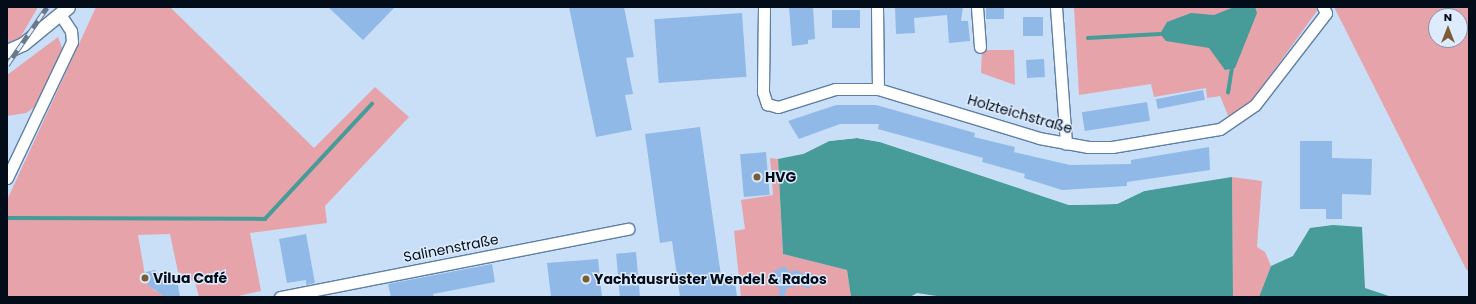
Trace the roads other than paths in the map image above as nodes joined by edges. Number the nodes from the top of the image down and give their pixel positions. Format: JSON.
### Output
{"nodes":[{"id":1,"x":764,"y":7,"type":"edge"},
{"id":2,"x":877,"y":7,"type":"edge"},
{"id":3,"x":976,"y":7,"type":"edge"},
{"id":4,"x":1056,"y":7,"type":"edge"},
{"id":5,"x":1324,"y":10,"type":"edge"},
{"id":6,"x":64,"y":11,"type":"edge"},
{"id":7,"x":980,"y":47,"type":"dead end"},
{"id":8,"x":7,"y":51,"type":"edge"},
{"id":9,"x":878,"y":89,"type":"junction"},
{"id":10,"x":1066,"y":144,"type":"junction"},
{"id":11,"x":7,"y":178,"type":"edge"},
{"id":12,"x":628,"y":229,"type":"dead end"},
{"id":13,"x":280,"y":297,"type":"edge"}],
"edges":[{"from":1,"to":9,"type":"street","name":"Holzteichstraße"},
{"from":2,"to":9,"type":"street"},
{"from":3,"to":7,"type":"street"},
{"from":4,"to":10,"type":"street"},
{"from":5,"to":10,"type":"street","name":"Holzteichstraße"},
{"from":6,"to":8,"type":"street"},
{"from":6,"to":11,"type":"street"},
{"from":9,"to":10,"type":"street","name":"Holzteichstraße"},
{"from":12,"to":13,"type":"street","name":"Salinenstraße"}]}
